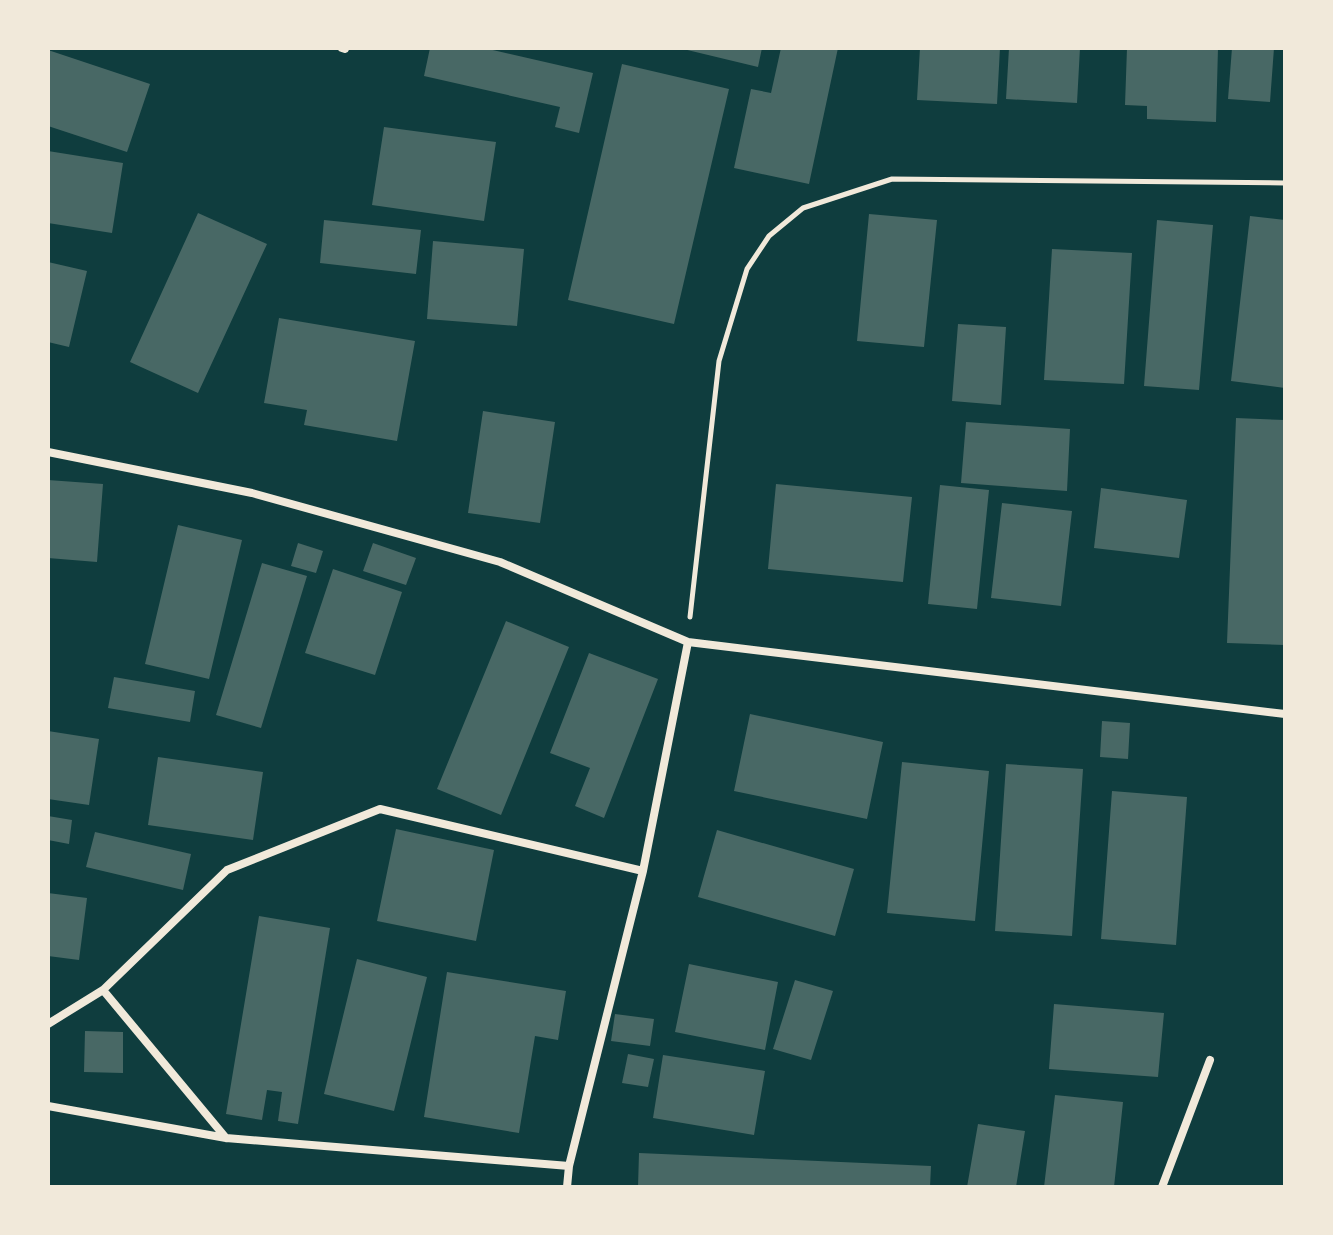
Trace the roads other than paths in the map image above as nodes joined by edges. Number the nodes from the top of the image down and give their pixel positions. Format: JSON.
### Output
{"nodes":[{"id":1,"x":48,"y":452,"type":"edge"},
{"id":2,"x":688,"y":642,"type":"junction"},
{"id":3,"x":1285,"y":714,"type":"edge"},
{"id":4,"x":643,"y":871,"type":"junction"},
{"id":5,"x":103,"y":990,"type":"junction"},
{"id":6,"x":48,"y":1024,"type":"edge"},
{"id":7,"x":1210,"y":1060,"type":"dead end"},
{"id":8,"x":48,"y":1106,"type":"edge"},
{"id":9,"x":226,"y":1138,"type":"junction"},
{"id":10,"x":569,"y":1166,"type":"junction"},
{"id":11,"x":567,"y":1187,"type":"edge"},
{"id":12,"x":1162,"y":1187,"type":"edge"}],
"edges":[{"from":1,"to":2,"type":"street"},
{"from":2,"to":3,"type":"street"},
{"from":2,"to":4,"type":"street"},
{"from":4,"to":5,"type":"street"},
{"from":4,"to":10,"type":"street"},
{"from":5,"to":6,"type":"street"},
{"from":5,"to":9,"type":"street"},
{"from":7,"to":12,"type":"street"},
{"from":8,"to":9,"type":"street"},
{"from":9,"to":10,"type":"street"},
{"from":10,"to":11,"type":"street"}]}
